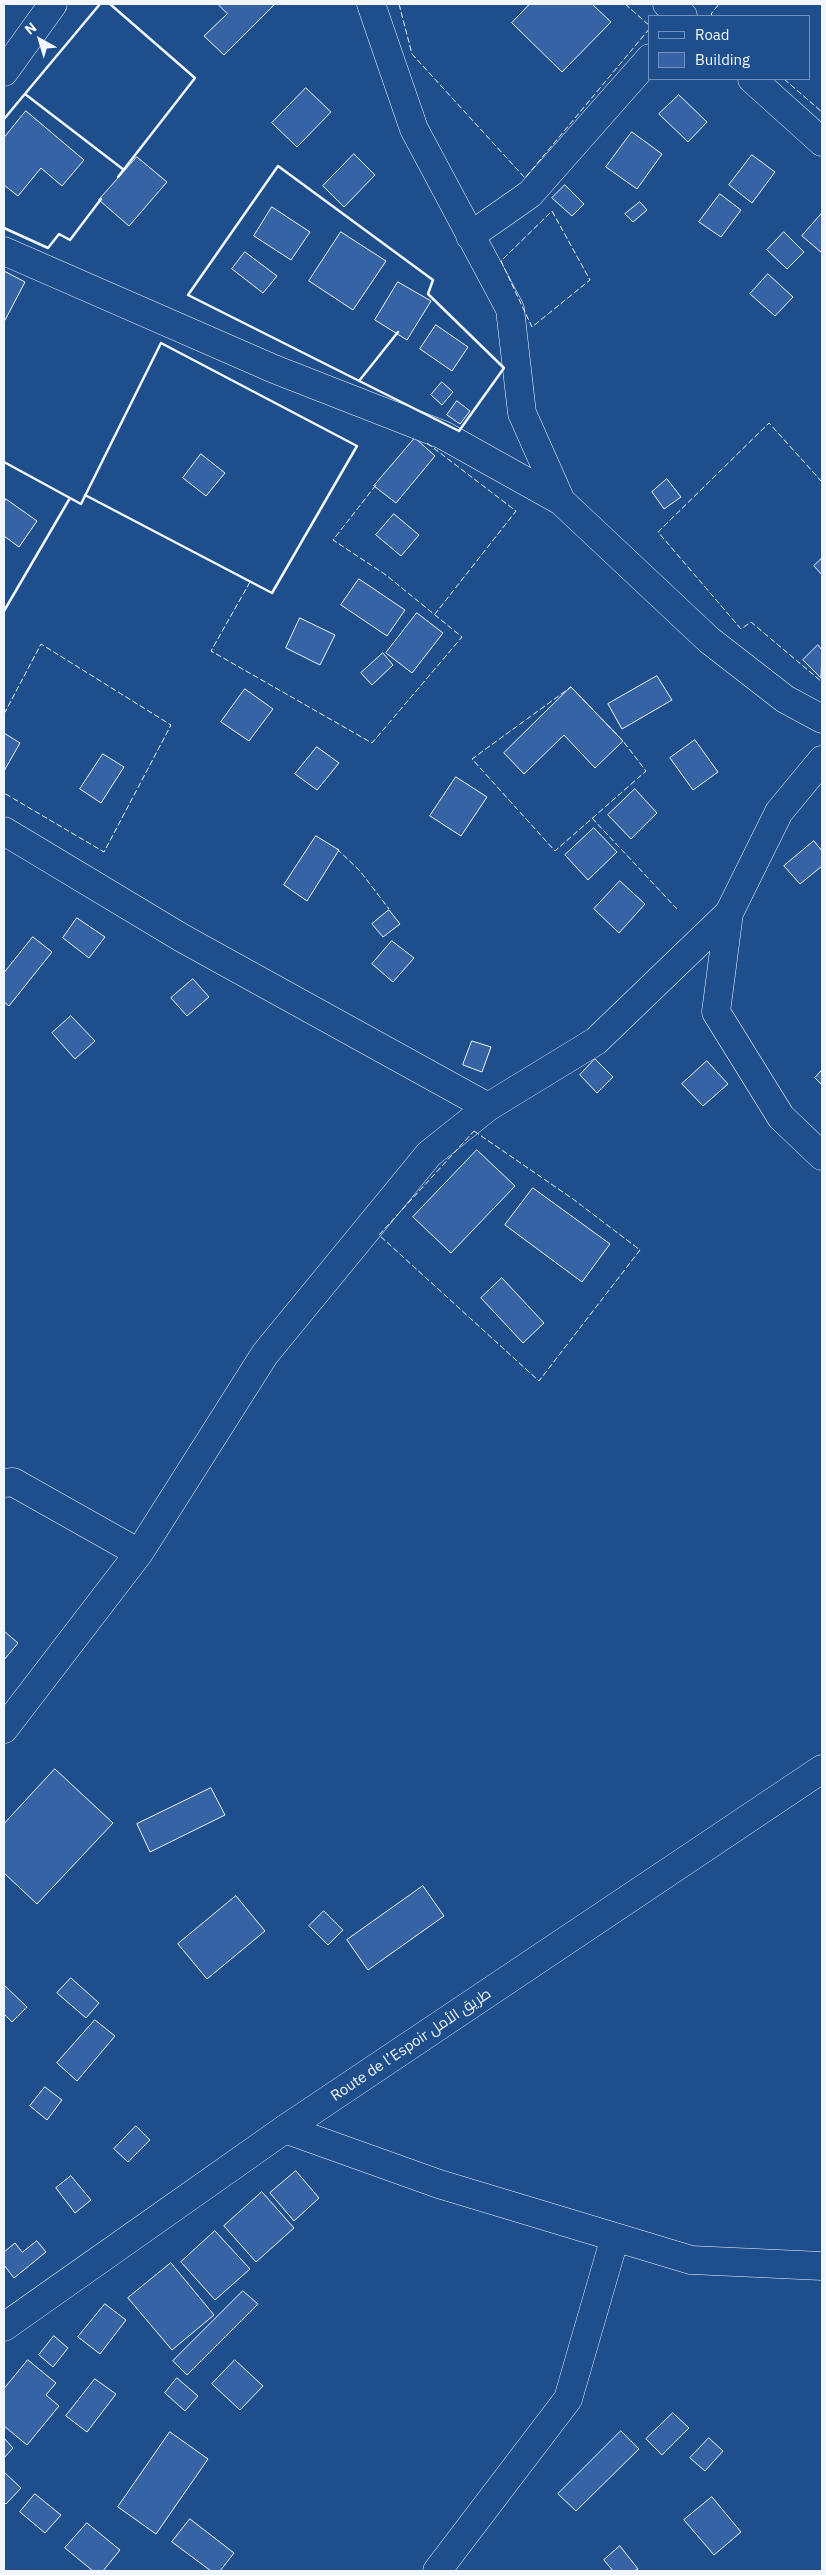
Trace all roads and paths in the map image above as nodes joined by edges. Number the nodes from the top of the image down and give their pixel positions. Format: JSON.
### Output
{"nodes":[{"id":1,"x":53,"y":4,"type":"edge"},
{"id":2,"x":371,"y":4,"type":"edge"},
{"id":3,"x":667,"y":4,"type":"edge"},
{"id":4,"x":696,"y":4,"type":"edge"},
{"id":5,"x":683,"y":15,"type":"edge"},
{"id":6,"x":685,"y":15,"type":"edge"},
{"id":7,"x":648,"y":60,"type":"edge"},
{"id":8,"x":4,"y":72,"type":"edge"},
{"id":9,"x":753,"y":80,"type":"edge"},
{"id":10,"x":822,"y":142,"type":"edge"},
{"id":11,"x":470,"y":236,"type":"junction"},
{"id":12,"x":4,"y":251,"type":"edge"},
{"id":13,"x":561,"y":501,"type":"junction"},
{"id":14,"x":822,"y":718,"type":"edge"},
{"id":15,"x":822,"y":760,"type":"edge"},
{"id":16,"x":4,"y":831,"type":"edge"},
{"id":17,"x":729,"y":913,"type":"junction"},
{"id":18,"x":488,"y":1106,"type":"junction"},
{"id":19,"x":822,"y":1156,"type":"edge"},
{"id":20,"x":4,"y":1483,"type":"edge"},
{"id":21,"x":139,"y":1553,"type":"junction"},
{"id":22,"x":4,"y":1730,"type":"edge"},
{"id":23,"x":822,"y":1769,"type":"edge"},
{"id":24,"x":286,"y":2129,"type":"junction"},
{"id":25,"x":615,"y":2237,"type":"junction"},
{"id":26,"x":822,"y":2266,"type":"edge"},
{"id":27,"x":6,"y":2320,"type":"edge"},
{"id":28,"x":437,"y":2571,"type":"edge"}],
"edges":[{"from":1,"to":8,"type":"main road"},
{"from":2,"to":11,"type":"main road"},
{"from":3,"to":5,"type":"main road"},
{"from":4,"to":6,"type":"main road"},
{"from":7,"to":11,"type":"main road"},
{"from":9,"to":10,"type":"main road"},
{"from":11,"to":13,"type":"main road"},
{"from":12,"to":13,"type":"main road"},
{"from":13,"to":14,"type":"main road"},
{"from":15,"to":17,"type":"main road"},
{"from":16,"to":18,"type":"main road"},
{"from":17,"to":18,"type":"main road"},
{"from":17,"to":19,"type":"main road"},
{"from":18,"to":21,"type":"main road"},
{"from":20,"to":21,"type":"main road"},
{"from":21,"to":22,"type":"main road"},
{"from":23,"to":24,"type":"main road","name":"Route de l’Espoir طريق الأمل"},
{"from":24,"to":25,"type":"main road"},
{"from":24,"to":27,"type":"main road","name":"Route de l’Espoir طريق الأمل"},
{"from":25,"to":26,"type":"main road"},
{"from":25,"to":28,"type":"main road"}]}
